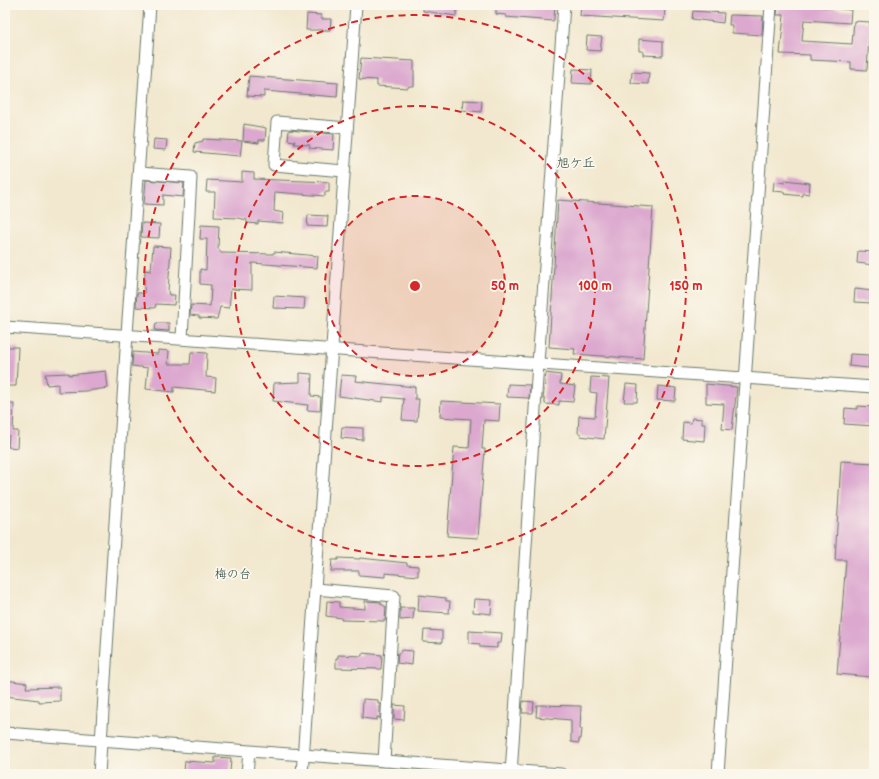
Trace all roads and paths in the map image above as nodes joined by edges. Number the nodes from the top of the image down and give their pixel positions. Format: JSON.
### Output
{"nodes":[{"id":1,"x":150,"y":5,"type":"edge"},
{"id":2,"x":356,"y":5,"type":"edge"},
{"id":3,"x":564,"y":5,"type":"edge"},
{"id":4,"x":771,"y":5,"type":"edge"},
{"id":5,"x":347,"y":128,"type":"junction"},
{"id":6,"x":344,"y":171,"type":"junction"},
{"id":7,"x":140,"y":173,"type":"junction"},
{"id":8,"x":5,"y":327,"type":"edge"},
{"id":9,"x":127,"y":334,"type":"junction"},
{"id":10,"x":182,"y":338,"type":"junction"},
{"id":11,"x":332,"y":349,"type":"junction"},
{"id":12,"x":538,"y":363,"type":"junction"},
{"id":13,"x":746,"y":379,"type":"junction"},
{"id":14,"x":874,"y":387,"type":"edge"},
{"id":15,"x":315,"y":590,"type":"junction"},
{"id":16,"x":5,"y":733,"type":"edge"},
{"id":17,"x":101,"y":740,"type":"junction"},
{"id":18,"x":249,"y":752,"type":"junction"},
{"id":19,"x":304,"y":756,"type":"junction"},
{"id":20,"x":384,"y":761,"type":"junction"},
{"id":21,"x":511,"y":772,"type":"edge"},
{"id":22,"x":99,"y":774,"type":"edge"},
{"id":23,"x":247,"y":774,"type":"edge"},
{"id":24,"x":302,"y":774,"type":"edge"},
{"id":25,"x":561,"y":774,"type":"edge"},
{"id":26,"x":718,"y":774,"type":"edge"}],
"edges":[{"from":1,"to":7,"type":"street"},
{"from":2,"to":5,"type":"street"},
{"from":3,"to":12,"type":"street"},
{"from":4,"to":13,"type":"street"},
{"from":5,"to":6,"type":"street"},
{"from":5,"to":6,"type":"street"},
{"from":6,"to":11,"type":"street"},
{"from":7,"to":9,"type":"street"},
{"from":7,"to":10,"type":"street"},
{"from":8,"to":9,"type":"street"},
{"from":9,"to":10,"type":"street"},
{"from":9,"to":17,"type":"street"},
{"from":10,"to":11,"type":"street"},
{"from":11,"to":12,"type":"street"},
{"from":11,"to":15,"type":"street"},
{"from":12,"to":13,"type":"street"},
{"from":12,"to":21,"type":"street"},
{"from":13,"to":14,"type":"street"},
{"from":13,"to":26,"type":"street"},
{"from":15,"to":19,"type":"street"},
{"from":15,"to":20,"type":"street"},
{"from":16,"to":17,"type":"street"},
{"from":17,"to":18,"type":"street"},
{"from":17,"to":22,"type":"street"},
{"from":18,"to":19,"type":"street"},
{"from":18,"to":23,"type":"street"},
{"from":19,"to":20,"type":"street"},
{"from":19,"to":24,"type":"street"},
{"from":20,"to":21,"type":"street"},
{"from":21,"to":25,"type":"street"}]}
